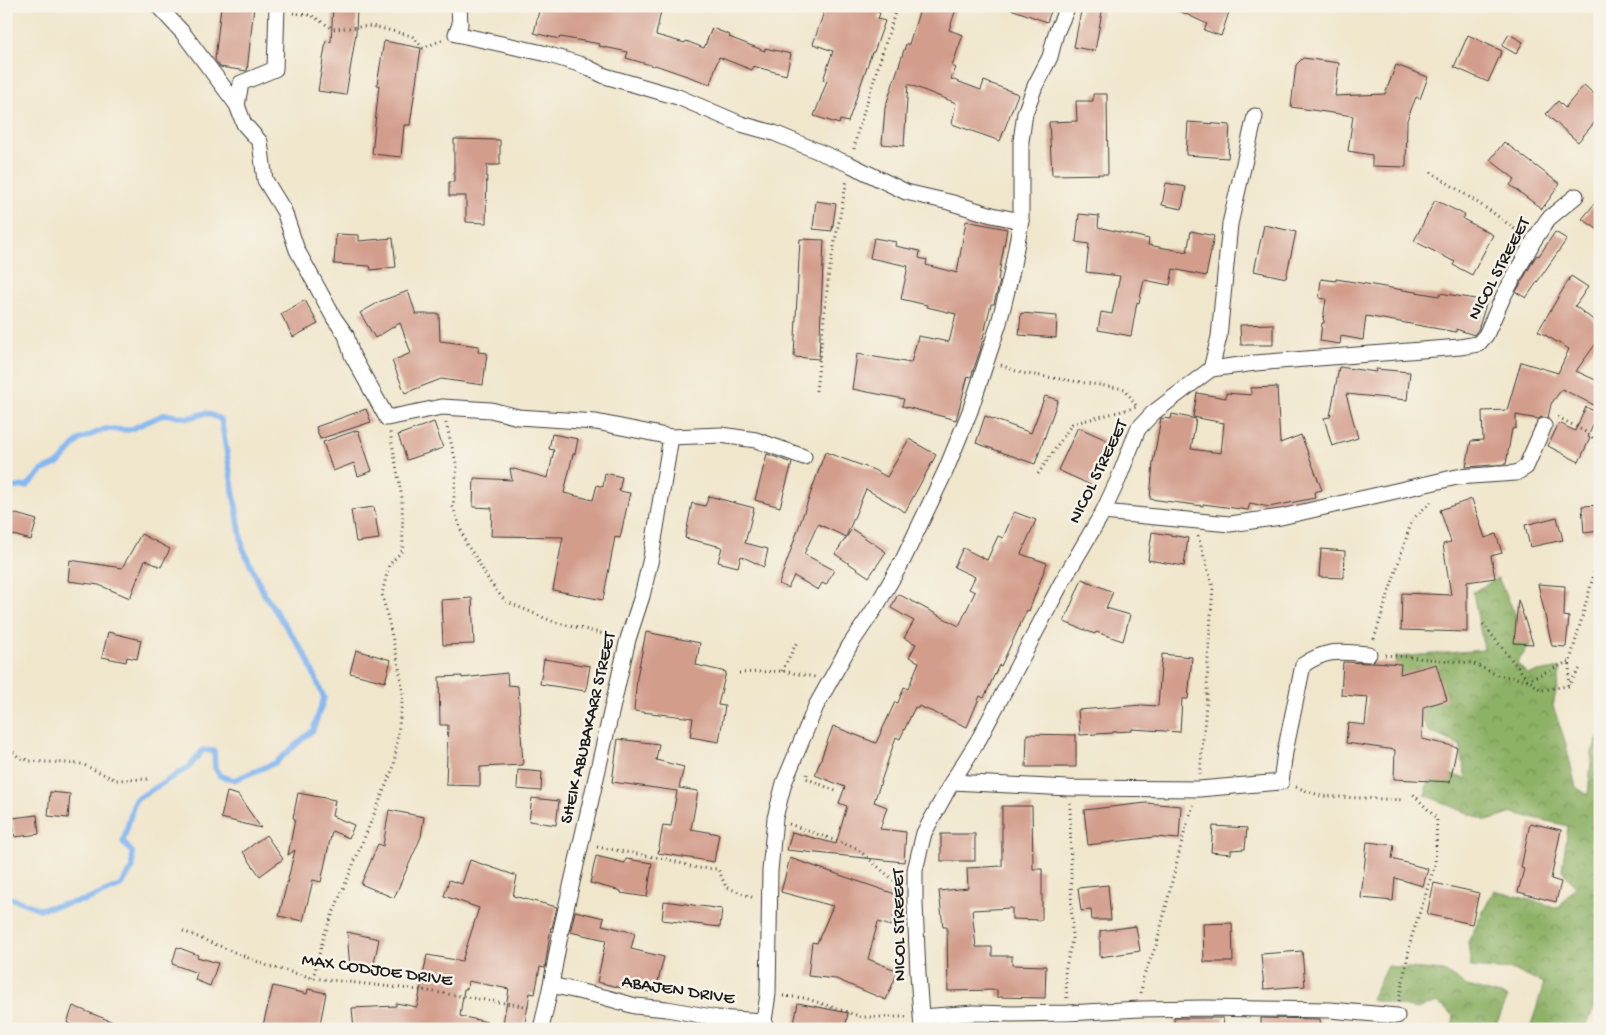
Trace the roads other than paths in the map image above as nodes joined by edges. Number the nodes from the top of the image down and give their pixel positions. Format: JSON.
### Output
{"nodes":[{"id":1,"x":158,"y":6,"type":"edge"},
{"id":2,"x":459,"y":6,"type":"edge"},
{"id":3,"x":1068,"y":6,"type":"edge"},
{"id":4,"x":277,"y":8,"type":"edge"},
{"id":5,"x":237,"y":106,"type":"junction"},
{"id":6,"x":1255,"y":116,"type":"dead end"},
{"id":7,"x":1576,"y":196,"type":"dead end"},
{"id":8,"x":1021,"y":221,"type":"junction"},
{"id":9,"x":1211,"y":369,"type":"junction"},
{"id":10,"x":1544,"y":426,"type":"road end"},
{"id":11,"x":671,"y":437,"type":"junction"},
{"id":12,"x":804,"y":457,"type":"dead end"},
{"id":13,"x":1103,"y":512,"type":"junction"},
{"id":14,"x":1369,"y":654,"type":"road end"},
{"id":15,"x":952,"y":782,"type":"junction"},
{"id":16,"x":551,"y":985,"type":"junction"},
{"id":17,"x":1396,"y":1016,"type":"road end"},
{"id":18,"x":922,"y":1023,"type":"edge"},
{"id":19,"x":764,"y":1025,"type":"edge"},
{"id":20,"x":541,"y":1029,"type":"edge"}],
"edges":[{"from":1,"to":5,"type":"street"},
{"from":2,"to":8,"type":"street"},
{"from":3,"to":8,"type":"street"},
{"from":4,"to":5,"type":"street"},
{"from":5,"to":11,"type":"street"},
{"from":6,"to":9,"type":"street"},
{"from":7,"to":9,"type":"street","name":"NICOL STREEET"},
{"from":8,"to":19,"type":"street"},
{"from":9,"to":13,"type":"street","name":"NICOL STREEET"},
{"from":10,"to":13,"type":"street"},
{"from":11,"to":12,"type":"street"},
{"from":11,"to":16,"type":"street","name":"SHEIK ABUBAKARR STREET"},
{"from":13,"to":15,"type":"street","name":"NICOL STREEET"},
{"from":14,"to":15,"type":"street"},
{"from":15,"to":18,"type":"street","name":"NICOL STREEET"},
{"from":16,"to":19,"type":"street","name":"ABAJEN DRIVE"},
{"from":16,"to":20,"type":"street","name":"SHEIK ABUBAKARR STREET"},
{"from":17,"to":18,"type":"street"}]}
